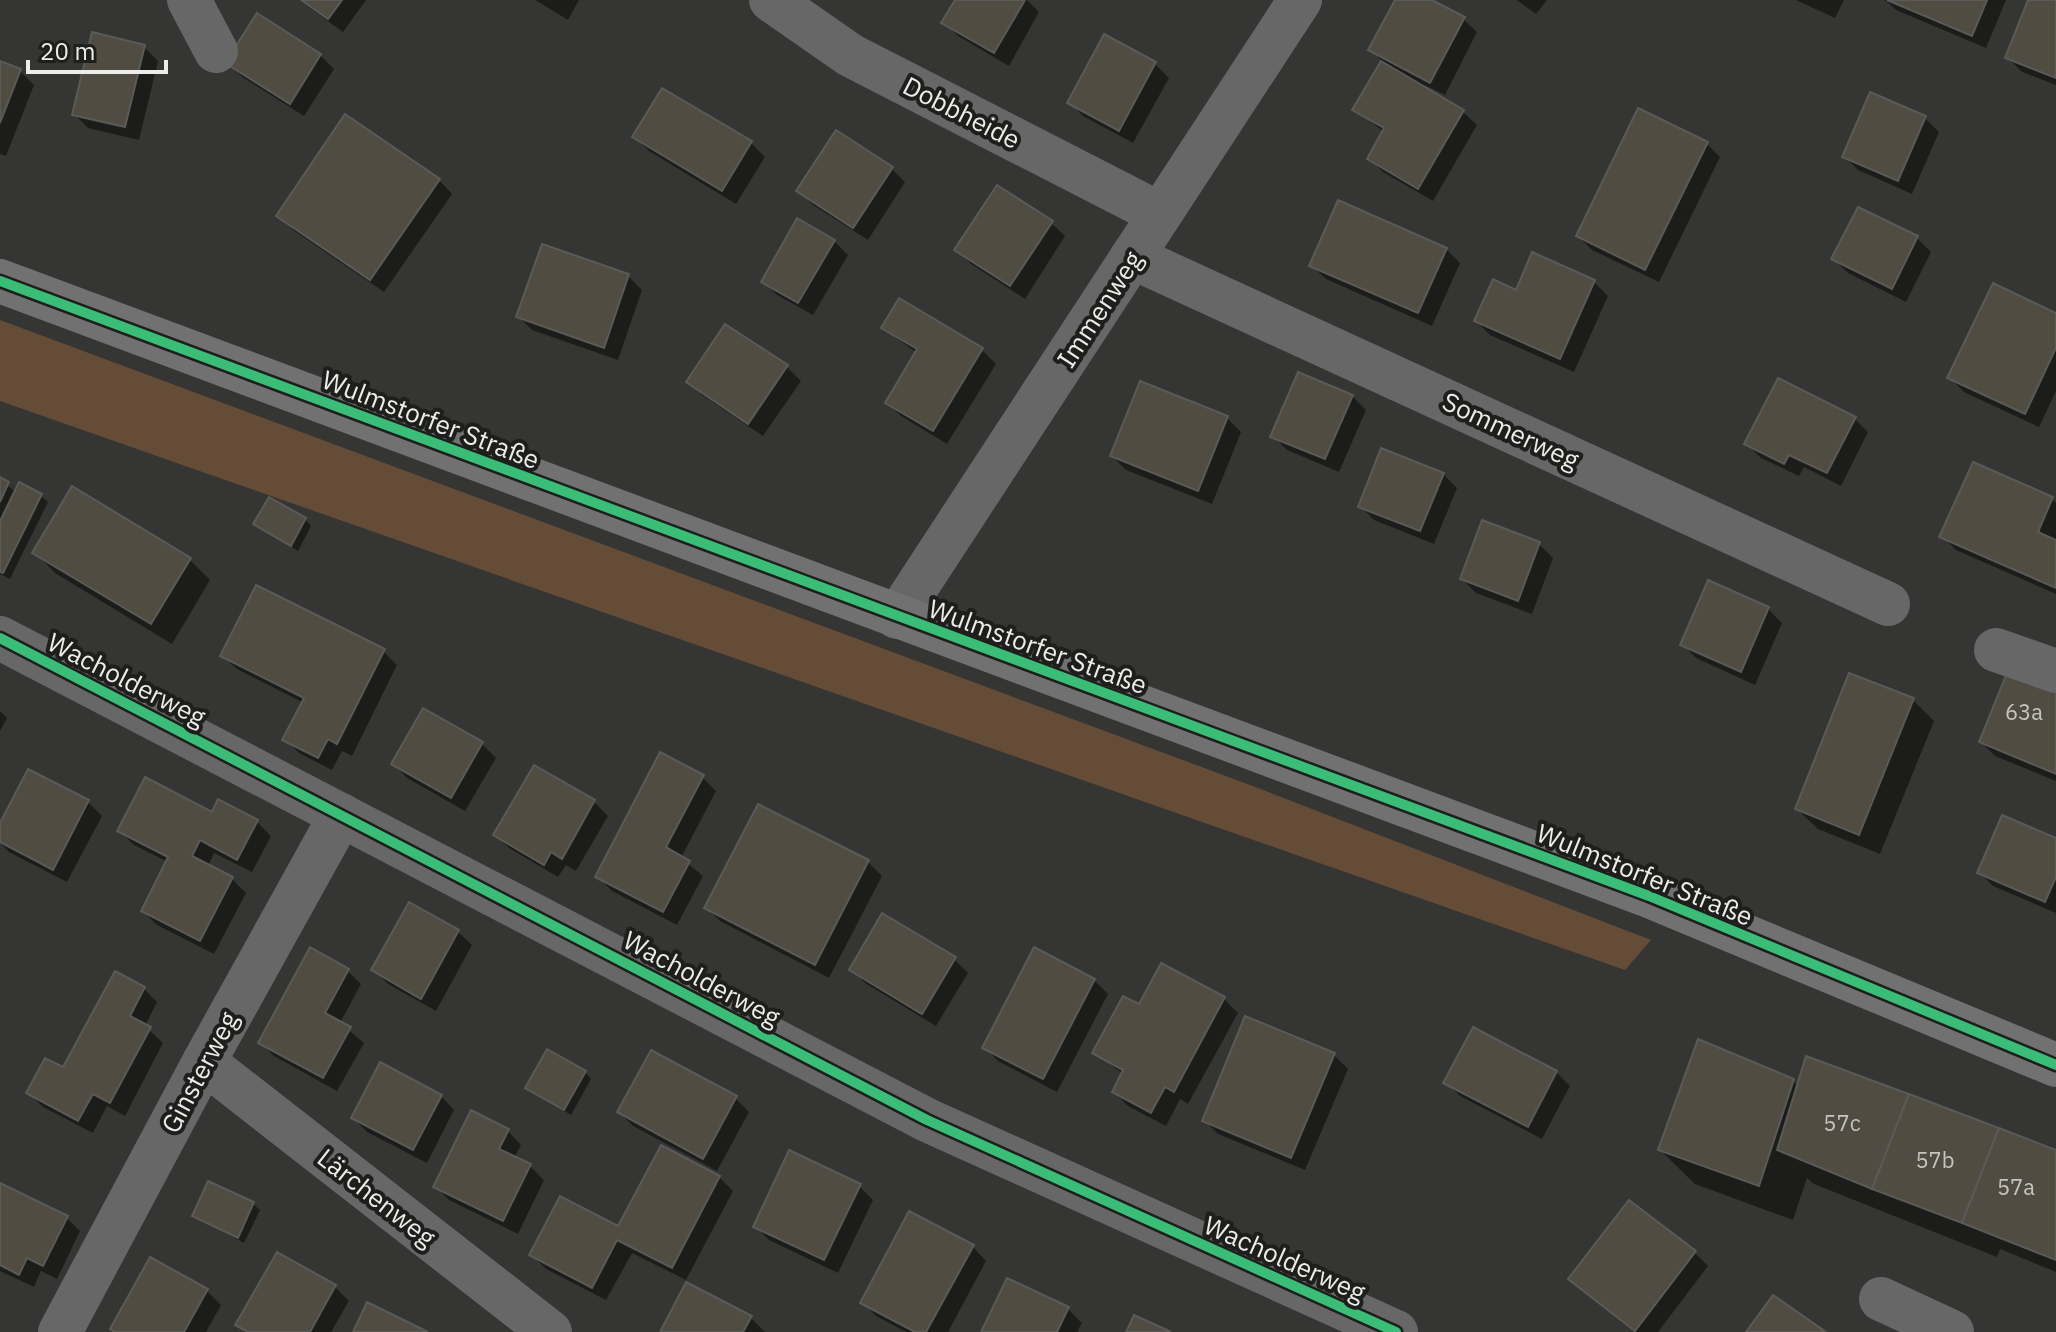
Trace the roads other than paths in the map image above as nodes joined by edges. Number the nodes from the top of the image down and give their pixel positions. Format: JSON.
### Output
{"nodes":[{"id":1,"x":189,"y":0,"type":"edge"},
{"id":2,"x":771,"y":0,"type":"edge"},
{"id":3,"x":1300,"y":0,"type":"edge"},
{"id":4,"x":216,"y":51,"type":"dead end"},
{"id":5,"x":1160,"y":214,"type":"junction"},
{"id":6,"x":1132,"y":257,"type":"junction"},
{"id":7,"x":0,"y":281,"type":"edge"},
{"id":8,"x":1888,"y":604,"type":"dead end"},
{"id":9,"x":897,"y":617,"type":"junction"},
{"id":10,"x":0,"y":638,"type":"edge"},
{"id":11,"x":1996,"y":650,"type":"dead end"},
{"id":12,"x":2056,"y":671,"type":"edge"},
{"id":13,"x":341,"y":815,"type":"junction"},
{"id":14,"x":204,"y":1062,"type":"junction"},
{"id":15,"x":2056,"y":1065,"type":"edge"},
{"id":16,"x":1881,"y":1299,"type":"dead end"},
{"id":17,"x":60,"y":1332,"type":"edge"},
{"id":18,"x":550,"y":1332,"type":"edge"},
{"id":19,"x":1396,"y":1332,"type":"edge"},
{"id":20,"x":1952,"y":1332,"type":"edge"}],
"edges":[{"from":1,"to":4,"type":"street"},
{"from":2,"to":5,"type":"street","name":"Dobbheide"},
{"from":3,"to":5,"type":"street","name":"Immenweg"},
{"from":5,"to":6,"type":"street","name":"Immenweg"},
{"from":6,"to":8,"type":"street","name":"Sommerweg"},
{"from":6,"to":9,"type":"street","name":"Immenweg"},
{"from":7,"to":9,"type":"main road","name":"Wulmstorfer Straße"},
{"from":9,"to":15,"type":"main road","name":"Wulmstorfer Straße"},
{"from":10,"to":13,"type":"street","name":"Wacholderweg"},
{"from":11,"to":12,"type":"street"},
{"from":13,"to":14,"type":"street","name":"Ginsterweg"},
{"from":13,"to":19,"type":"street","name":"Wacholderweg"},
{"from":14,"to":17,"type":"street","name":"Ginsterweg"},
{"from":14,"to":18,"type":"street","name":"Lärchenweg"},
{"from":16,"to":20,"type":"street"}]}
